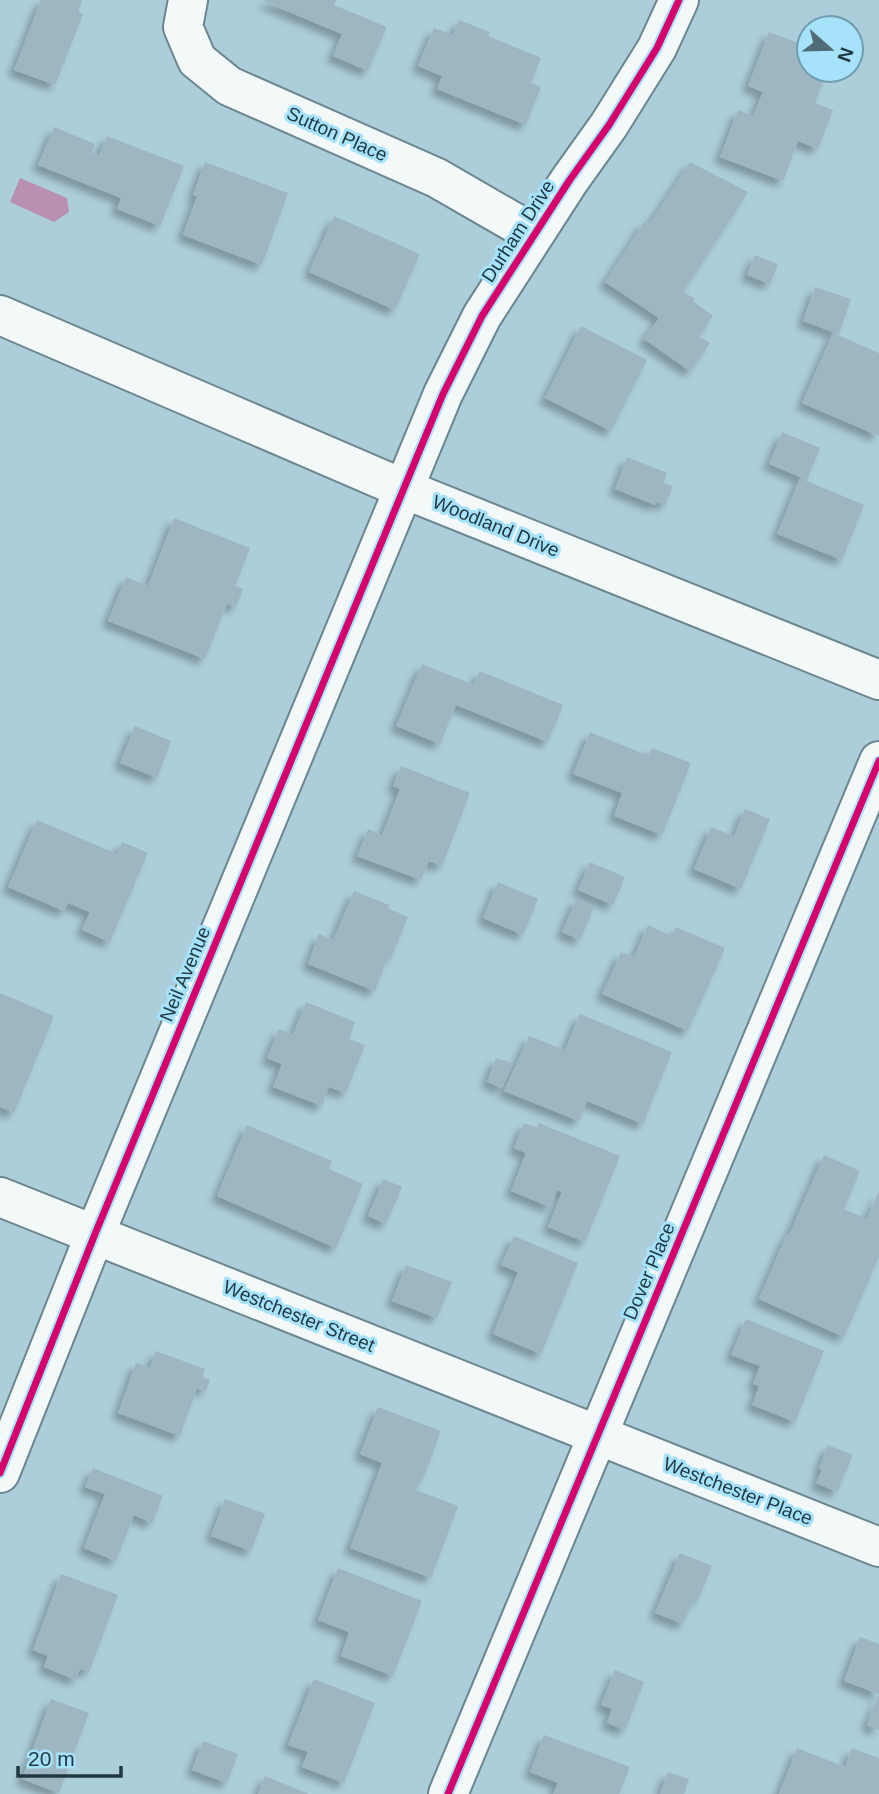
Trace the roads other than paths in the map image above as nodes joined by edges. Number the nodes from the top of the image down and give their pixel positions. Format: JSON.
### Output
{"nodes":[{"id":1,"x":188,"y":0,"type":"edge"},
{"id":2,"x":679,"y":0,"type":"edge"},
{"id":3,"x":534,"y":234,"type":"junction"},
{"id":4,"x":0,"y":315,"type":"edge"},
{"id":5,"x":404,"y":489,"type":"junction"},
{"id":6,"x":879,"y":680,"type":"edge"},
{"id":7,"x":879,"y":761,"type":"edge"},
{"id":8,"x":0,"y":1197,"type":"edge"},
{"id":9,"x":94,"y":1234,"type":"junction"},
{"id":10,"x":597,"y":1436,"type":"junction"},
{"id":11,"x":0,"y":1472,"type":"edge"},
{"id":12,"x":879,"y":1547,"type":"edge"},
{"id":13,"x":448,"y":1794,"type":"edge"}],
"edges":[{"from":1,"to":3,"type":"street","name":"Sutton Place"},
{"from":2,"to":3,"type":"street","name":"Durham Drive"},
{"from":3,"to":5,"type":"street","name":"Durham Drive"},
{"from":4,"to":5,"type":"street","name":"Woodland Drive"},
{"from":5,"to":6,"type":"street","name":"Woodland Drive"},
{"from":5,"to":9,"type":"street","name":"Neil Avenue"},
{"from":7,"to":10,"type":"street","name":"Dover Place"},
{"from":8,"to":9,"type":"street","name":"Westchester Street"},
{"from":9,"to":10,"type":"street","name":"Westchester Street"},
{"from":9,"to":11,"type":"street","name":"Neil Avenue"},
{"from":10,"to":12,"type":"street","name":"Westchester Place"},
{"from":10,"to":13,"type":"street","name":"Dover Place"}]}
